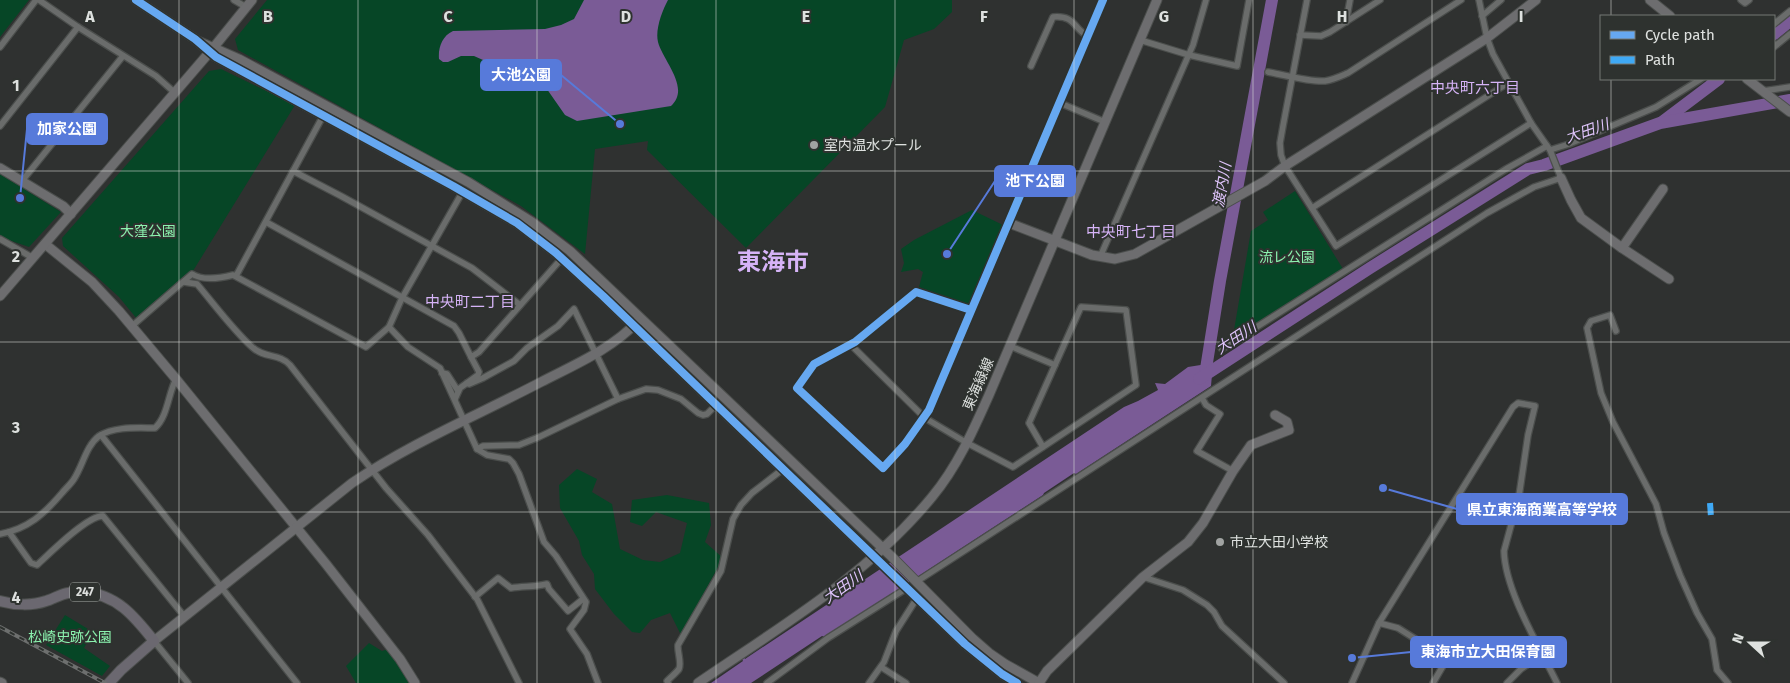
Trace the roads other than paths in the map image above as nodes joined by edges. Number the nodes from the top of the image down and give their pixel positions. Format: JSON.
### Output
{"nodes":[{"id":1,"x":38,"y":0,"type":"edge"},
{"id":2,"x":136,"y":0,"type":"edge"},
{"id":3,"x":234,"y":0,"type":"edge"},
{"id":4,"x":1103,"y":0,"type":"edge"},
{"id":5,"x":1157,"y":0,"type":"edge"},
{"id":6,"x":1206,"y":0,"type":"edge"},
{"id":7,"x":1249,"y":0,"type":"edge"},
{"id":8,"x":1307,"y":0,"type":"edge"},
{"id":9,"x":1350,"y":0,"type":"edge"},
{"id":10,"x":1380,"y":0,"type":"edge"},
{"id":11,"x":1461,"y":0,"type":"edge"},
{"id":12,"x":1479,"y":0,"type":"edge"},
{"id":13,"x":1502,"y":0,"type":"edge"},
{"id":14,"x":1536,"y":0,"type":"edge"},
{"id":15,"x":1650,"y":0,"type":"edge"},
{"id":16,"x":1741,"y":0,"type":"edge"},
{"id":17,"x":1749,"y":0,"type":"edge"},
{"id":18,"x":249,"y":4,"type":"edge"},
{"id":19,"x":1790,"y":11,"type":"edge"},
{"id":20,"x":1669,"y":15,"type":"edge"},
{"id":21,"x":1482,"y":16,"type":"junction"},
{"id":22,"x":1346,"y":22,"type":"junction"},
{"id":23,"x":1775,"y":23,"type":"edge"},
{"id":24,"x":78,"y":27,"type":"junction"},
{"id":25,"x":1790,"y":34,"type":"edge"},
{"id":26,"x":1300,"y":35,"type":"junction"},
{"id":27,"x":1088,"y":36,"type":"junction"},
{"id":28,"x":1487,"y":38,"type":"junction"},
{"id":29,"x":1140,"y":40,"type":"junction"},
{"id":30,"x":0,"y":47,"type":"edge"},
{"id":31,"x":1775,"y":47,"type":"edge"},
{"id":32,"x":212,"y":50,"type":"junction"},
{"id":33,"x":1189,"y":55,"type":"junction"},
{"id":34,"x":123,"y":56,"type":"junction"},
{"id":35,"x":1031,"y":66,"type":"dead end"},
{"id":36,"x":1268,"y":72,"type":"dead end"},
{"id":37,"x":1292,"y":77,"type":"junction"},
{"id":38,"x":1699,"y":80,"type":"edge"},
{"id":39,"x":1748,"y":80,"type":"edge"},
{"id":40,"x":1508,"y":83,"type":"junction"},
{"id":41,"x":1790,"y":86,"type":"edge"},
{"id":42,"x":174,"y":92,"type":"junction"},
{"id":43,"x":1766,"y":93,"type":"junction"},
{"id":44,"x":1060,"y":103,"type":"junction"},
{"id":45,"x":1789,"y":111,"type":"edge"},
{"id":46,"x":323,"y":116,"type":"junction"},
{"id":47,"x":1105,"y":122,"type":"junction"},
{"id":48,"x":1531,"y":123,"type":"junction"},
{"id":49,"x":0,"y":126,"type":"edge"},
{"id":50,"x":1548,"y":148,"type":"junction"},
{"id":51,"x":1285,"y":166,"type":"junction"},
{"id":52,"x":0,"y":168,"type":"edge"},
{"id":53,"x":293,"y":171,"type":"junction"},
{"id":54,"x":1560,"y":175,"type":"junction"},
{"id":55,"x":22,"y":181,"type":"junction"},
{"id":56,"x":1663,"y":189,"type":"dead end"},
{"id":57,"x":462,"y":191,"type":"junction"},
{"id":58,"x":1312,"y":208,"type":"junction"},
{"id":59,"x":71,"y":214,"type":"junction"},
{"id":60,"x":266,"y":222,"type":"junction"},
{"id":61,"x":1009,"y":223,"type":"junction"},
{"id":62,"x":0,"y":240,"type":"edge"},
{"id":63,"x":1054,"y":240,"type":"junction"},
{"id":64,"x":45,"y":244,"type":"junction"},
{"id":65,"x":432,"y":246,"type":"junction"},
{"id":66,"x":1622,"y":248,"type":"junction"},
{"id":67,"x":1100,"y":257,"type":"junction"},
{"id":68,"x":33,"y":258,"type":"junction"},
{"id":69,"x":562,"y":258,"type":"junction"},
{"id":70,"x":236,"y":276,"type":"junction"},
{"id":71,"x":1670,"y":279,"type":"dead end"},
{"id":72,"x":184,"y":282,"type":"junction"},
{"id":73,"x":0,"y":296,"type":"edge"},
{"id":74,"x":402,"y":298,"type":"junction"},
{"id":75,"x":520,"y":304,"type":"junction"},
{"id":76,"x":971,"y":310,"type":"junction"},
{"id":77,"x":641,"y":318,"type":"junction"},
{"id":78,"x":132,"y":326,"type":"junction"},
{"id":79,"x":634,"y":326,"type":"junction"},
{"id":80,"x":389,"y":327,"type":"junction"},
{"id":81,"x":1616,"y":331,"type":"dead end"},
{"id":82,"x":850,"y":344,"type":"junction"},
{"id":83,"x":1010,"y":346,"type":"junction"},
{"id":84,"x":1220,"y":346,"type":"dead end"},
{"id":85,"x":596,"y":353,"type":"junction"},
{"id":86,"x":472,"y":357,"type":"junction"},
{"id":87,"x":1055,"y":365,"type":"junction"},
{"id":88,"x":442,"y":373,"type":"junction"},
{"id":89,"x":176,"y":379,"type":"junction"},
{"id":90,"x":467,"y":383,"type":"junction"},
{"id":91,"x":458,"y":391,"type":"junction"},
{"id":92,"x":618,"y":398,"type":"junction"},
{"id":93,"x":1202,"y":398,"type":"junction"},
{"id":94,"x":455,"y":399,"type":"junction"},
{"id":95,"x":716,"y":405,"type":"junction"},
{"id":96,"x":1275,"y":415,"type":"dead end"},
{"id":97,"x":925,"y":418,"type":"junction"},
{"id":98,"x":465,"y":421,"type":"junction"},
{"id":99,"x":102,"y":435,"type":"junction"},
{"id":100,"x":967,"y":444,"type":"junction"},
{"id":101,"x":1043,"y":447,"type":"junction"},
{"id":102,"x":477,"y":449,"type":"junction"},
{"id":103,"x":372,"y":469,"type":"junction"},
{"id":104,"x":783,"y":469,"type":"junction"},
{"id":105,"x":1233,"y":471,"type":"junction"},
{"id":106,"x":296,"y":527,"type":"junction"},
{"id":107,"x":9,"y":532,"type":"junction"},
{"id":108,"x":0,"y":534,"type":"edge"},
{"id":109,"x":883,"y":549,"type":"junction"},
{"id":110,"x":874,"y":556,"type":"junction"},
{"id":111,"x":1143,"y":577,"type":"junction"},
{"id":112,"x":915,"y":581,"type":"junction"},
{"id":113,"x":222,"y":586,"type":"junction"},
{"id":114,"x":906,"y":587,"type":"junction"},
{"id":115,"x":476,"y":597,"type":"junction"},
{"id":116,"x":917,"y":598,"type":"junction"},
{"id":117,"x":584,"y":599,"type":"junction"},
{"id":118,"x":0,"y":601,"type":"edge"},
{"id":119,"x":184,"y":616,"type":"junction"},
{"id":120,"x":1379,"y":623,"type":"junction"},
{"id":121,"x":154,"y":641,"type":"junction"},
{"id":122,"x":1543,"y":654,"type":"junction"},
{"id":123,"x":881,"y":667,"type":"junction"},
{"id":124,"x":109,"y":683,"type":"edge"},
{"id":125,"x":188,"y":683,"type":"edge"},
{"id":126,"x":297,"y":683,"type":"edge"},
{"id":127,"x":415,"y":683,"type":"edge"},
{"id":128,"x":519,"y":683,"type":"edge"},
{"id":129,"x":598,"y":683,"type":"edge"},
{"id":130,"x":668,"y":683,"type":"edge"},
{"id":131,"x":698,"y":683,"type":"edge"},
{"id":132,"x":767,"y":683,"type":"edge"},
{"id":133,"x":869,"y":683,"type":"edge"},
{"id":134,"x":906,"y":683,"type":"edge"},
{"id":135,"x":1018,"y":683,"type":"edge"},
{"id":136,"x":1039,"y":683,"type":"edge"},
{"id":137,"x":1284,"y":683,"type":"edge"},
{"id":138,"x":1352,"y":683,"type":"edge"},
{"id":139,"x":1433,"y":683,"type":"edge"},
{"id":140,"x":1507,"y":683,"type":"edge"},
{"id":141,"x":1557,"y":683,"type":"edge"},
{"id":142,"x":1728,"y":683,"type":"edge"}],
"edges":[{"from":1,"to":24,"type":"street"},
{"from":1,"to":30,"type":"street"},
{"from":2,"to":32,"type":"street"},
{"from":3,"to":18,"type":"street"},
{"from":4,"to":27,"type":"street"},
{"from":5,"to":29,"type":"street","name":"東海緑線"},
{"from":6,"to":33,"type":"street"},
{"from":7,"to":33,"type":"street"},
{"from":8,"to":26,"type":"street"},
{"from":9,"to":22,"type":"street"},
{"from":10,"to":22,"type":"street"},
{"from":11,"to":37,"type":"street"},
{"from":12,"to":21,"type":"street"},
{"from":13,"to":21,"type":"street"},
{"from":14,"to":28,"type":"street"},
{"from":15,"to":20,"type":"street"},
{"from":16,"to":17,"type":"street"},
{"from":18,"to":32,"type":"street"},
{"from":19,"to":23,"type":"street"},
{"from":21,"to":28,"type":"street"},
{"from":22,"to":26,"type":"street"},
{"from":24,"to":34,"type":"street"},
{"from":24,"to":49,"type":"street"},
{"from":25,"to":31,"type":"street"},
{"from":26,"to":37,"type":"street"},
{"from":27,"to":35,"type":"street"},
{"from":27,"to":44,"type":"street"},
{"from":28,"to":40,"type":"street"},
{"from":28,"to":51,"type":"street"},
{"from":29,"to":33,"type":"street"},
{"from":29,"to":47,"type":"street","name":"東海緑線"},
{"from":32,"to":42,"type":"street"},
{"from":32,"to":46,"type":"street"},
{"from":32,"to":77,"type":"street"},
{"from":33,"to":67,"type":"street"},
{"from":34,"to":42,"type":"street"},
{"from":34,"to":55,"type":"street"},
{"from":36,"to":37,"type":"street"},
{"from":37,"to":51,"type":"street"},
{"from":38,"to":50,"type":"street"},
{"from":39,"to":43,"type":"street"},
{"from":40,"to":48,"type":"street"},
{"from":40,"to":58,"type":"street"},
{"from":41,"to":43,"type":"street"},
{"from":42,"to":59,"type":"street"},
{"from":43,"to":45,"type":"street"},
{"from":44,"to":47,"type":"street"},
{"from":44,"to":61,"type":"street"},
{"from":46,"to":53,"type":"street"},
{"from":46,"to":57,"type":"street"},
{"from":47,"to":63,"type":"street","name":"東海緑線"},
{"from":48,"to":50,"type":"street"},
{"from":48,"to":58,"type":"street"},
{"from":50,"to":54,"type":"street"},
{"from":50,"to":84,"type":"street"},
{"from":51,"to":58,"type":"street"},
{"from":51,"to":67,"type":"street"},
{"from":52,"to":55,"type":"street"},
{"from":53,"to":60,"type":"street"},
{"from":53,"to":65,"type":"street"},
{"from":54,"to":66,"type":"street"},
{"from":54,"to":93,"type":"street"},
{"from":55,"to":59,"type":"street"},
{"from":56,"to":66,"type":"street"},
{"from":57,"to":65,"type":"street"},
{"from":57,"to":69,"type":"street"},
{"from":59,"to":64,"type":"street"},
{"from":60,"to":70,"type":"street"},
{"from":60,"to":74,"type":"street"},
{"from":61,"to":63,"type":"street"},
{"from":61,"to":76,"type":"street"},
{"from":62,"to":68,"type":"street"},
{"from":63,"to":67,"type":"street"},
{"from":63,"to":83,"type":"street","name":"東海緑線"},
{"from":64,"to":68,"type":"street"},
{"from":64,"to":78,"type":"street"},
{"from":65,"to":74,"type":"street"},
{"from":65,"to":75,"type":"street"},
{"from":66,"to":71,"type":"street"},
{"from":68,"to":73,"type":"street"},
{"from":69,"to":75,"type":"street"},
{"from":69,"to":79,"type":"street"},
{"from":70,"to":72,"type":"street"},
{"from":70,"to":80,"type":"street"},
{"from":72,"to":78,"type":"street"},
{"from":72,"to":103,"type":"street"},
{"from":74,"to":80,"type":"street"},
{"from":74,"to":86,"type":"street"},
{"from":75,"to":86,"type":"street"},
{"from":76,"to":82,"type":"street"},
{"from":76,"to":97,"type":"street"},
{"from":77,"to":79,"type":"street"},
{"from":77,"to":109,"type":"street"},
{"from":78,"to":89,"type":"street"},
{"from":79,"to":85,"type":"street"},
{"from":79,"to":95,"type":"street"},
{"from":80,"to":88,"type":"street"},
{"from":81,"to":142,"type":"street"},
{"from":82,"to":97,"type":"street"},
{"from":82,"to":97,"type":"street"},
{"from":83,"to":87,"type":"street"},
{"from":83,"to":100,"type":"street","name":"東海緑線"},
{"from":85,"to":90,"type":"street"},
{"from":85,"to":92,"type":"street"},
{"from":85,"to":98,"type":"street"},
{"from":86,"to":90,"type":"street"},
{"from":87,"to":101,"type":"street"},
{"from":87,"to":101,"type":"street"},
{"from":88,"to":91,"type":"street"},
{"from":88,"to":94,"type":"street"},
{"from":89,"to":99,"type":"street"},
{"from":89,"to":106,"type":"street"},
{"from":90,"to":91,"type":"street"},
{"from":91,"to":94,"type":"street"},
{"from":92,"to":95,"type":"street"},
{"from":92,"to":102,"type":"street"},
{"from":93,"to":105,"type":"street"},
{"from":93,"to":112,"type":"street"},
{"from":94,"to":98,"type":"street"},
{"from":95,"to":104,"type":"street"},
{"from":96,"to":105,"type":"street"},
{"from":97,"to":100,"type":"street"},
{"from":98,"to":102,"type":"street"},
{"from":98,"to":103,"type":"street"},
{"from":99,"to":107,"type":"street"},
{"from":99,"to":113,"type":"street"},
{"from":100,"to":101,"type":"street"},
{"from":100,"to":109,"type":"street","name":"東海緑線"},
{"from":102,"to":117,"type":"street"},
{"from":103,"to":106,"type":"street"},
{"from":103,"to":115,"type":"street"},
{"from":104,"to":110,"type":"street"},
{"from":104,"to":130,"type":"street"},
{"from":105,"to":111,"type":"street"},
{"from":106,"to":113,"type":"street"},
{"from":106,"to":127,"type":"street"},
{"from":107,"to":108,"type":"street"},
{"from":107,"to":119,"type":"street"},
{"from":109,"to":110,"type":"street","name":"東海緑線"},
{"from":109,"to":112,"type":"street"},
{"from":110,"to":114,"type":"street"},
{"from":110,"to":131,"type":"street","name":"東海緑線"},
{"from":111,"to":136,"type":"street"},
{"from":111,"to":137,"type":"street"},
{"from":112,"to":136,"type":"street"},
{"from":113,"to":119,"type":"street"},
{"from":113,"to":126,"type":"street"},
{"from":114,"to":116,"type":"street"},
{"from":114,"to":132,"type":"street"},
{"from":115,"to":117,"type":"street"},
{"from":115,"to":128,"type":"street"},
{"from":116,"to":123,"type":"street"},
{"from":116,"to":135,"type":"street"},
{"from":117,"to":129,"type":"street"},
{"from":118,"to":121,"type":"highway","number":"247"},
{"from":119,"to":121,"type":"street"},
{"from":120,"to":122,"type":"street"},
{"from":120,"to":138,"type":"street"},
{"from":120,"to":139,"type":"street"},
{"from":121,"to":124,"type":"highway"},
{"from":121,"to":125,"type":"street"},
{"from":122,"to":140,"type":"street"},
{"from":122,"to":141,"type":"street"},
{"from":123,"to":133,"type":"street"},
{"from":123,"to":134,"type":"street"}]}
